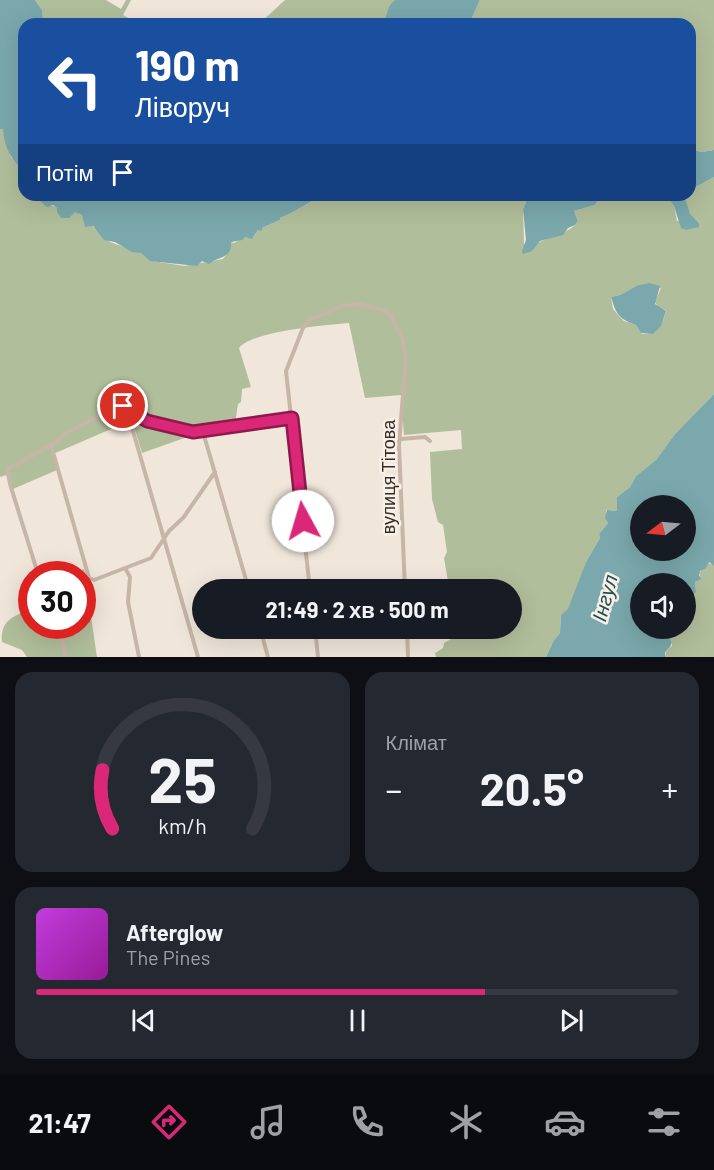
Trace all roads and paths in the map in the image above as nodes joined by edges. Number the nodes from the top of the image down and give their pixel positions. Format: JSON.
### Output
{"nodes":[{"id":1,"x":127,"y":409,"type":"junction"},
{"id":2,"x":292,"y":418,"type":"junction"},
{"id":3,"x":203,"y":432,"type":"junction"},
{"id":4,"x":401,"y":439,"type":"junction"},
{"id":5,"x":430,"y":441,"type":"dead end"},
{"id":6,"x":51,"y":445,"type":"junction"},
{"id":7,"x":215,"y":472,"type":"junction"},
{"id":8,"x":164,"y":539,"type":"junction"},
{"id":9,"x":34,"y":561,"type":"edge"},
{"id":10,"x":125,"y":568,"type":"junction"},
{"id":11,"x":246,"y":579,"type":"edge"},
{"id":12,"x":309,"y":579,"type":"edge"},
{"id":13,"x":405,"y":579,"type":"edge"},
{"id":14,"x":62,"y":639,"type":"edge"},
{"id":15,"x":263,"y":639,"type":"edge"},
{"id":16,"x":316,"y":639,"type":"edge"},
{"id":17,"x":407,"y":639,"type":"edge"},
{"id":18,"x":66,"y":657,"type":"edge"},
{"id":19,"x":140,"y":657,"type":"edge"},
{"id":20,"x":198,"y":657,"type":"edge"},
{"id":21,"x":268,"y":657,"type":"edge"},
{"id":22,"x":318,"y":657,"type":"edge"},
{"id":23,"x":408,"y":657,"type":"edge"}],
"edges":[{"from":1,"to":3,"type":"street"},
{"from":1,"to":6,"type":"street"},
{"from":1,"to":8,"type":"street"},
{"from":2,"to":3,"type":"street"},
{"from":2,"to":4,"type":"street","name":"вулиця Тітова"},
{"from":2,"to":12,"type":"street"},
{"from":3,"to":7,"type":"street"},
{"from":4,"to":5,"type":"street"},
{"from":4,"to":13,"type":"street","name":"вулиця Тітова"},
{"from":6,"to":9,"type":"street"},
{"from":6,"to":10,"type":"street"},
{"from":7,"to":8,"type":"street"},
{"from":7,"to":11,"type":"street"},
{"from":8,"to":10,"type":"street"},
{"from":8,"to":20,"type":"street"},
{"from":10,"to":19,"type":"street"},
{"from":14,"to":18,"type":"street"},
{"from":15,"to":21,"type":"street"},
{"from":16,"to":22,"type":"street"},
{"from":17,"to":23,"type":"street"}]}
